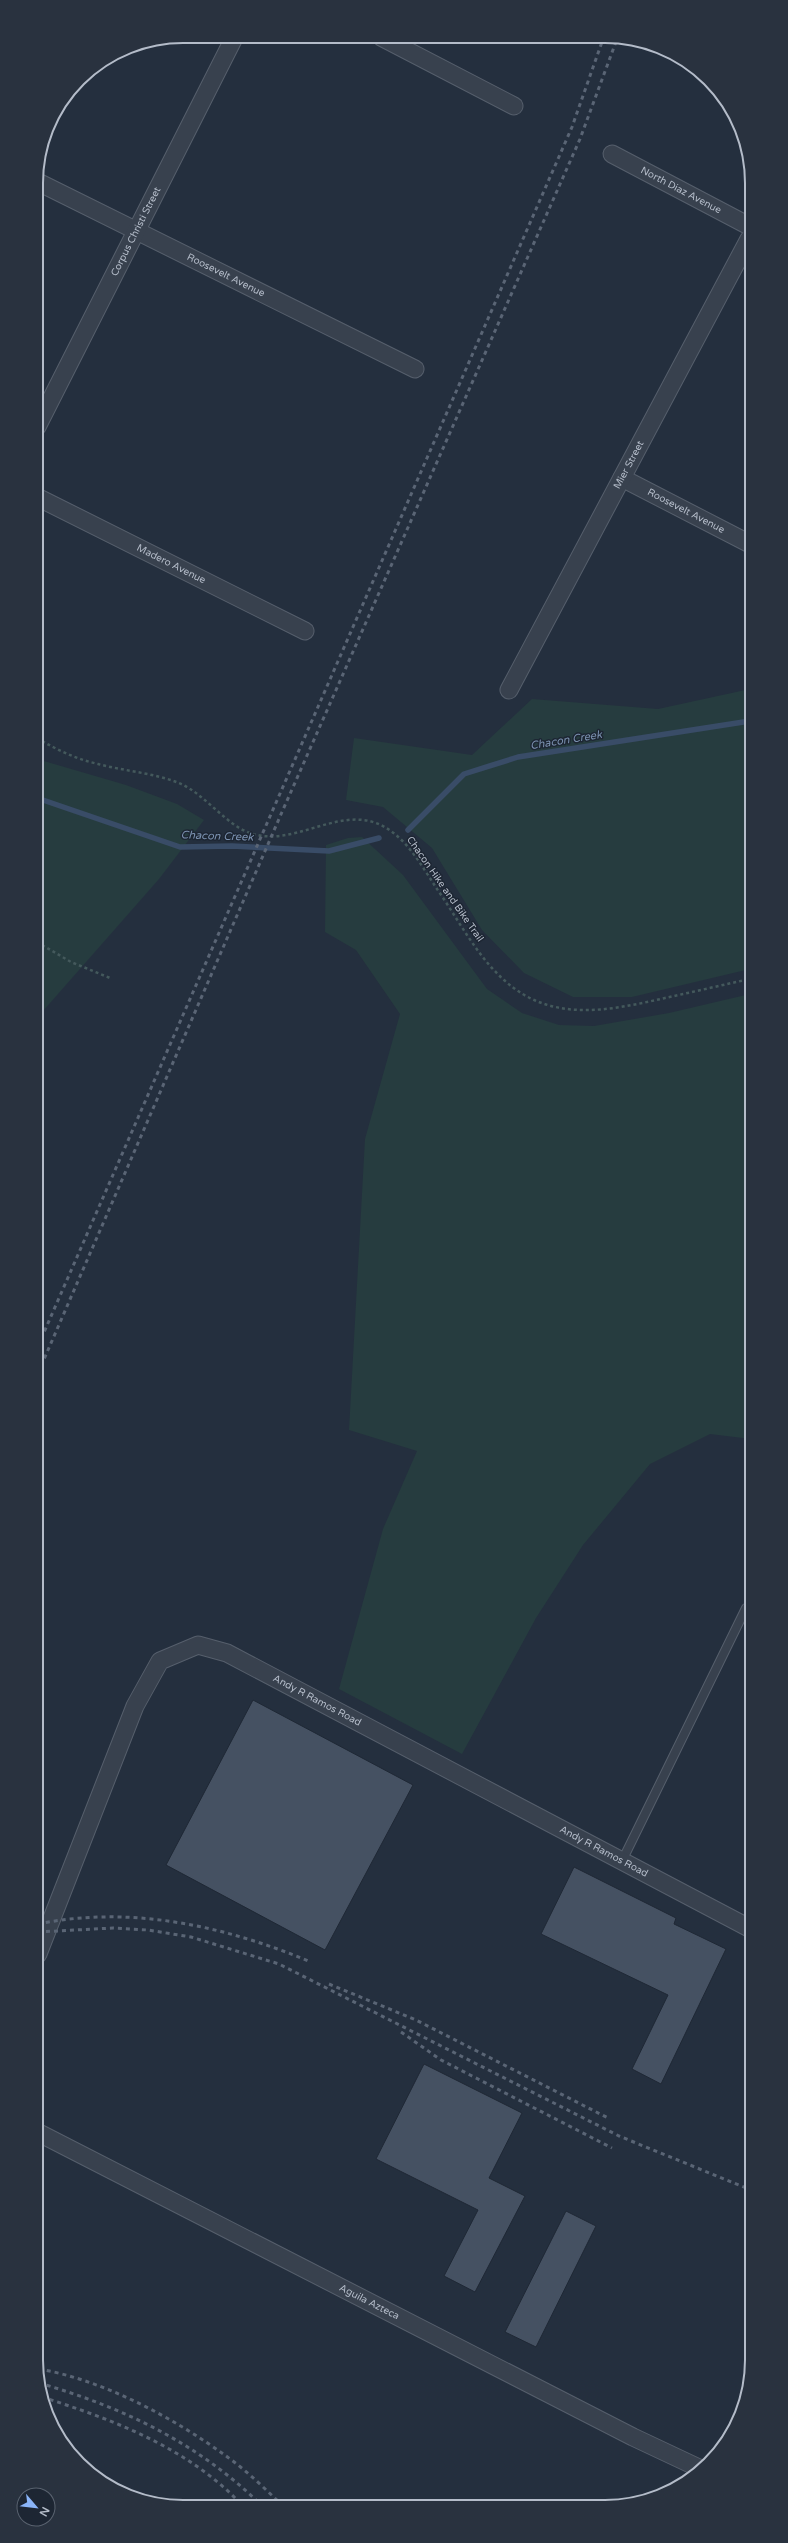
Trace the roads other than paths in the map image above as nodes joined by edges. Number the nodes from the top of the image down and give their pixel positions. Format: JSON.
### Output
{"nodes":[{"id":1,"x":231,"y":43,"type":"edge"},
{"id":2,"x":393,"y":43,"type":"edge"},
{"id":3,"x":514,"y":106,"type":"dead end"},
{"id":4,"x":612,"y":154,"type":"dead end"},
{"id":5,"x":43,"y":183,"type":"edge"},
{"id":6,"x":745,"y":224,"type":"edge"},
{"id":7,"x":137,"y":230,"type":"junction"},
{"id":8,"x":745,"y":247,"type":"edge"},
{"id":9,"x":415,"y":369,"type":"dead end"},
{"id":10,"x":43,"y":415,"type":"edge"},
{"id":11,"x":622,"y":478,"type":"junction"},
{"id":12,"x":43,"y":500,"type":"edge"},
{"id":13,"x":745,"y":541,"type":"edge"},
{"id":14,"x":305,"y":631,"type":"dead end"},
{"id":15,"x":509,"y":690,"type":"dead end"},
{"id":16,"x":745,"y":1610,"type":"edge"},
{"id":17,"x":622,"y":1861,"type":"junction"},
{"id":18,"x":745,"y":1926,"type":"edge"},
{"id":19,"x":43,"y":1941,"type":"edge"},
{"id":20,"x":43,"y":2136,"type":"edge"},
{"id":21,"x":695,"y":2467,"type":"edge"}],
"edges":[{"from":1,"to":7,"type":"street","name":"Corpus Christi Street"},
{"from":2,"to":3,"type":"street"},
{"from":4,"to":6,"type":"street","name":"North Diaz Avenue"},
{"from":5,"to":7,"type":"street","name":"Roosevelt Avenue"},
{"from":7,"to":9,"type":"street","name":"Roosevelt Avenue"},
{"from":7,"to":10,"type":"street","name":"Corpus Christi Street"},
{"from":8,"to":11,"type":"street","name":"Mier Street"},
{"from":11,"to":13,"type":"street","name":"Roosevelt Avenue"},
{"from":11,"to":15,"type":"street","name":"Mier Street"},
{"from":12,"to":14,"type":"street","name":"Madero Avenue"},
{"from":16,"to":17,"type":"lane"},
{"from":17,"to":18,"type":"street","name":"Andy R Ramos Road"},
{"from":17,"to":19,"type":"street","name":"Andy R Ramos Road"},
{"from":20,"to":21,"type":"street","name":"Aguila Azteca"}]}
